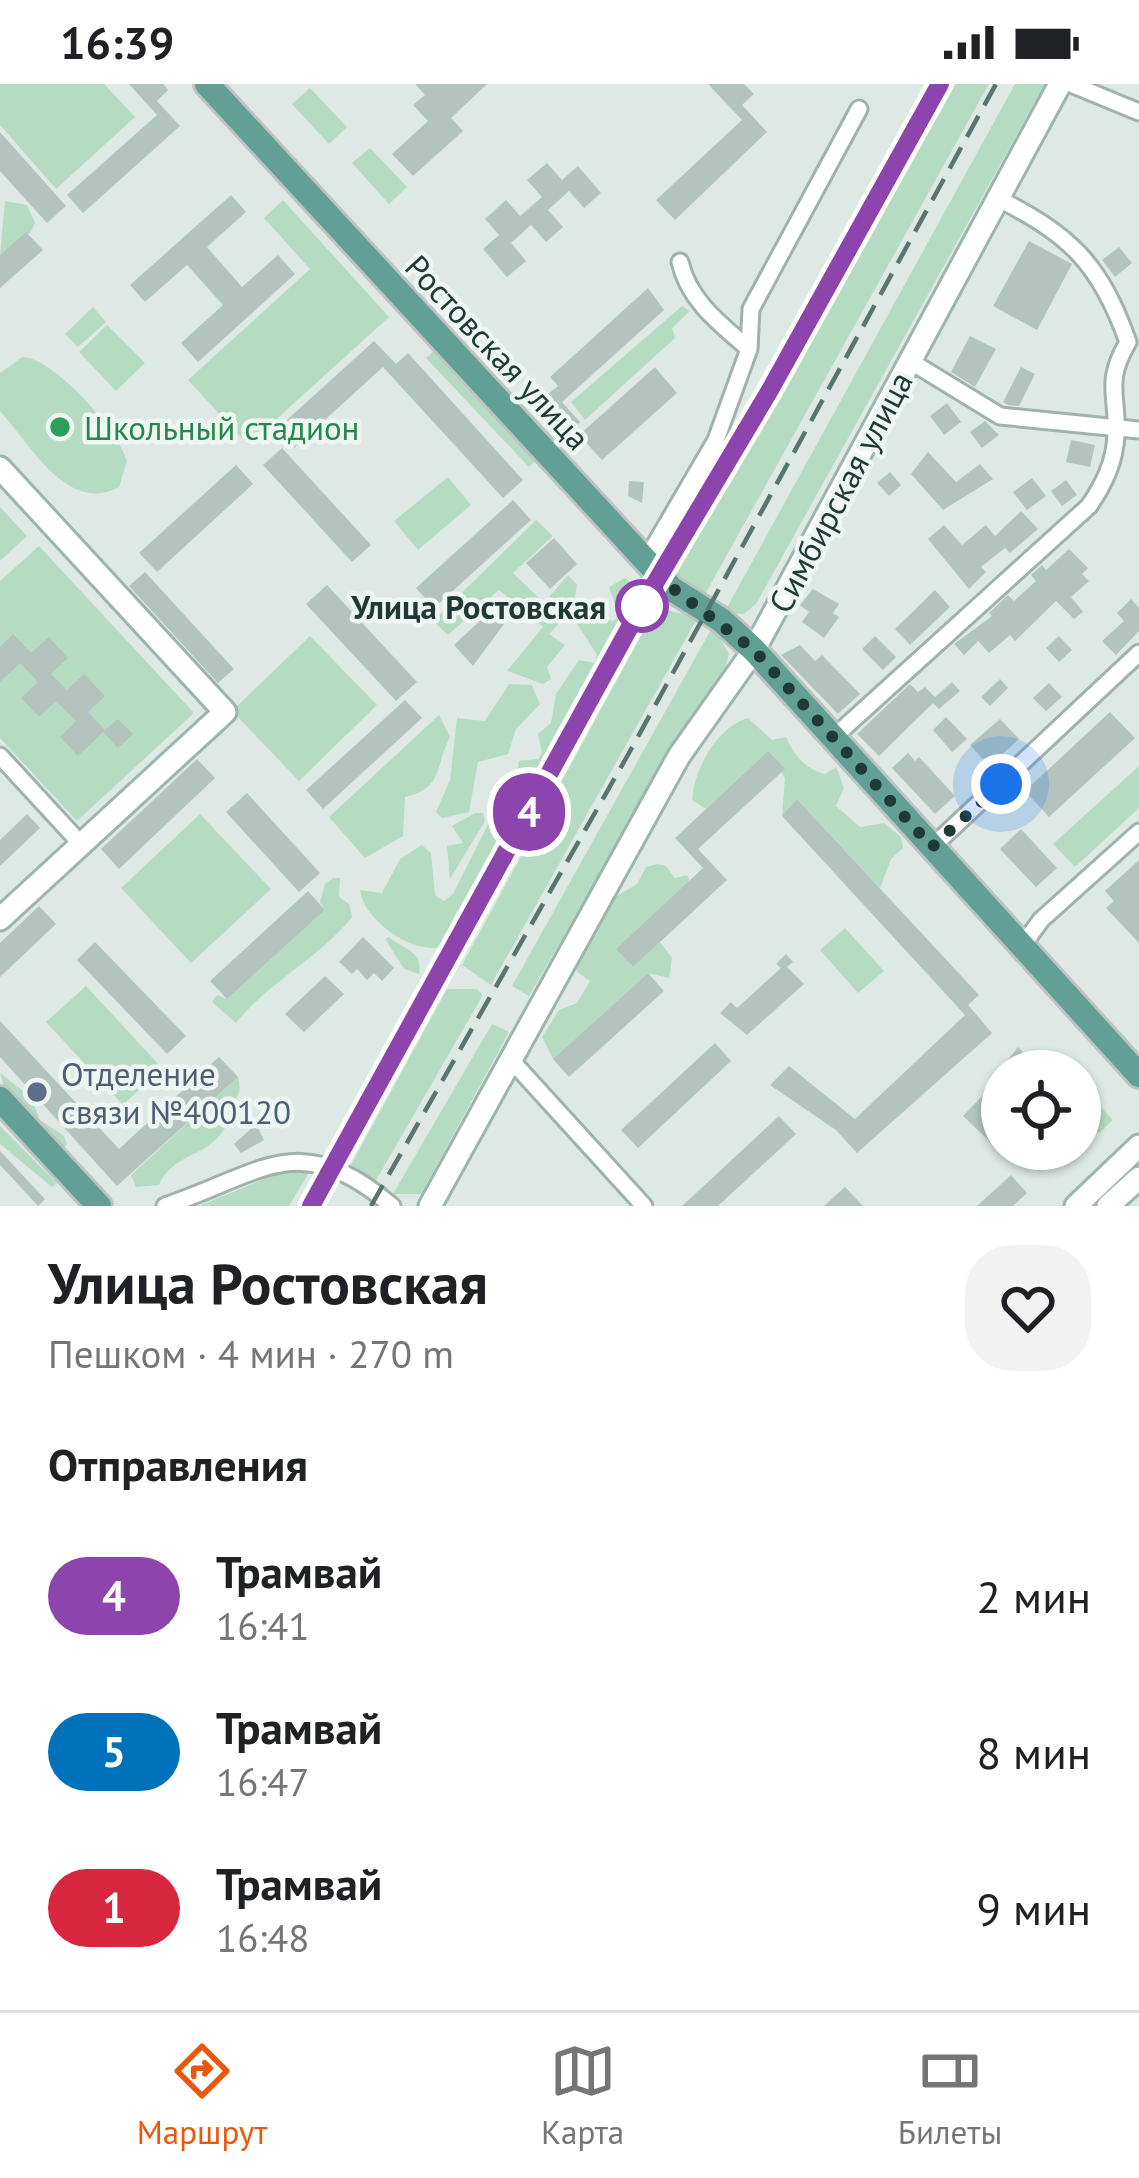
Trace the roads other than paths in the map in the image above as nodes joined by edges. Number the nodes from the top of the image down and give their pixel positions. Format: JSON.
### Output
{"nodes":[{"id":1,"x":207,"y":84,"type":"edge"},
{"id":2,"x":1060,"y":84,"type":"edge"},
{"id":3,"x":1071,"y":84,"type":"edge"},
{"id":4,"x":860,"y":110,"type":"dead end"},
{"id":5,"x":1139,"y":112,"type":"edge"},
{"id":6,"x":998,"y":198,"type":"junction"},
{"id":7,"x":680,"y":262,"type":"dead end"},
{"id":8,"x":749,"y":350,"type":"junction"},
{"id":9,"x":910,"y":361,"type":"junction"},
{"id":10,"x":1117,"y":430,"type":"junction"},
{"id":11,"x":1139,"y":430,"type":"edge"},
{"id":12,"x":0,"y":468,"type":"edge"},
{"id":13,"x":646,"y":560,"type":"junction"},
{"id":14,"x":754,"y":650,"type":"junction"},
{"id":15,"x":1139,"y":653,"type":"edge"},
{"id":16,"x":835,"y":736,"type":"junction"},
{"id":17,"x":0,"y":756,"type":"edge"},
{"id":18,"x":1139,"y":832,"type":"edge"},
{"id":19,"x":81,"y":844,"type":"junction"},
{"id":20,"x":932,"y":847,"type":"junction"},
{"id":21,"x":0,"y":919,"type":"edge"},
{"id":22,"x":1022,"y":946,"type":"junction"},
{"id":23,"x":512,"y":1060,"type":"junction"},
{"id":24,"x":1139,"y":1075,"type":"edge"},
{"id":25,"x":0,"y":1099,"type":"edge"},
{"id":26,"x":1139,"y":1146,"type":"edge"},
{"id":27,"x":1139,"y":1178,"type":"edge"},
{"id":28,"x":99,"y":1206,"type":"edge"},
{"id":29,"x":165,"y":1206,"type":"edge"},
{"id":30,"x":392,"y":1206,"type":"edge"},
{"id":31,"x":430,"y":1206,"type":"edge"},
{"id":32,"x":644,"y":1206,"type":"edge"},
{"id":33,"x":1076,"y":1206,"type":"edge"},
{"id":34,"x":1108,"y":1206,"type":"edge"}],
"edges":[{"from":1,"to":13,"type":"main road","name":"Ростовская улица"},
{"from":2,"to":6,"type":"main road","name":"Симбирская улица"},
{"from":3,"to":5,"type":"street"},
{"from":4,"to":8,"type":"street"},
{"from":6,"to":9,"type":"main road","name":"Симбирская улица"},
{"from":6,"to":10,"type":"street"},
{"from":7,"to":8,"type":"street"},
{"from":8,"to":13,"type":"street"},
{"from":9,"to":10,"type":"street"},
{"from":9,"to":14,"type":"main road","name":"Симбирская улица"},
{"from":10,"to":11,"type":"street"},
{"from":10,"to":16,"type":"street"},
{"from":12,"to":19,"type":"main road"},
{"from":13,"to":14,"type":"main road","name":"Ростовская улица"},
{"from":14,"to":16,"type":"main road","name":"Ростовская улица"},
{"from":14,"to":23,"type":"main road","name":"Симбирская улица"},
{"from":15,"to":20,"type":"street"},
{"from":16,"to":20,"type":"main road","name":"Ростовская улица"},
{"from":17,"to":19,"type":"street"},
{"from":18,"to":22,"type":"street"},
{"from":19,"to":21,"type":"main road"},
{"from":20,"to":22,"type":"main road","name":"Ростовская улица"},
{"from":22,"to":24,"type":"main road","name":"Ростовская улица"},
{"from":23,"to":31,"type":"main road","name":"Симбирская улица"},
{"from":23,"to":32,"type":"street"},
{"from":25,"to":28,"type":"main road"},
{"from":26,"to":33,"type":"main road"},
{"from":27,"to":34,"type":"main road"},
{"from":29,"to":30,"type":"street"}]}
